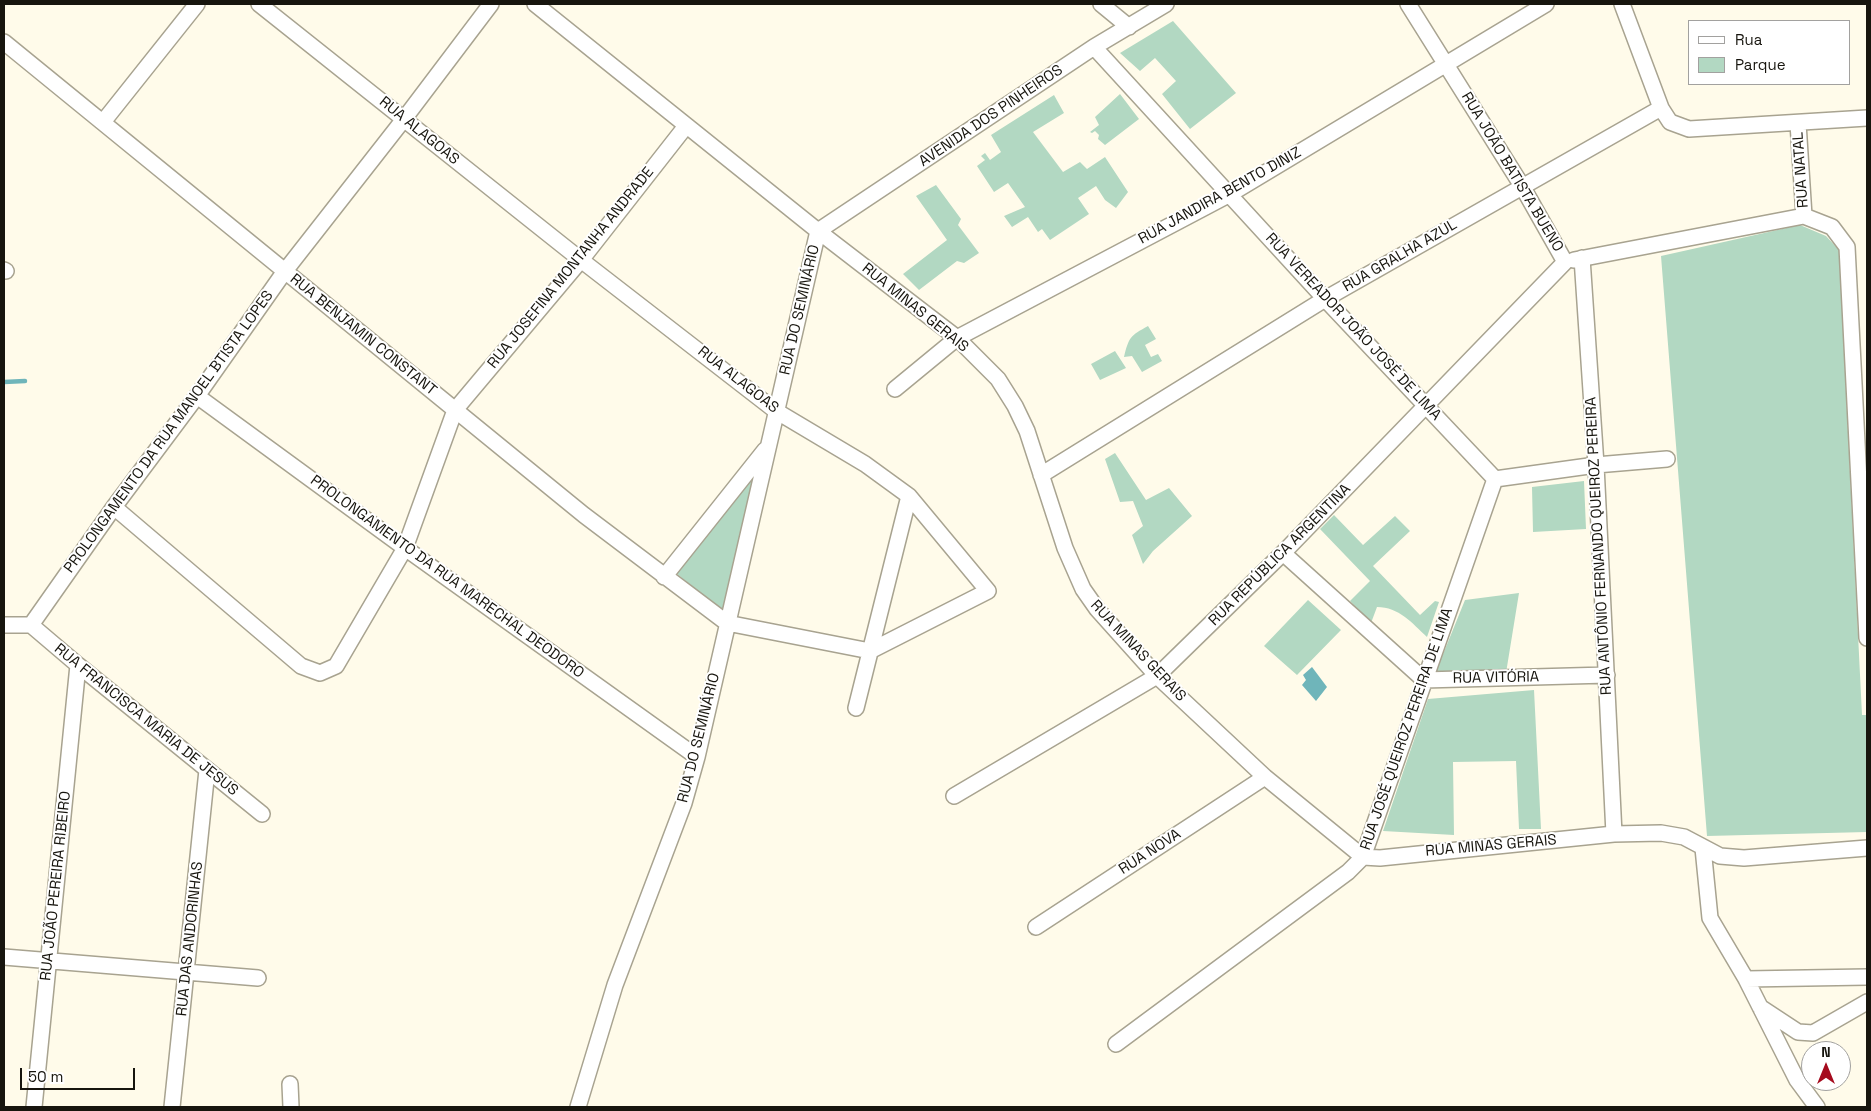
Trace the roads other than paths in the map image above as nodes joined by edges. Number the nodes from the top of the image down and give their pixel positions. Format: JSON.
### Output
{"nodes":[{"id":1,"x":197,"y":4,"type":"edge"},
{"id":2,"x":259,"y":4,"type":"edge"},
{"id":3,"x":492,"y":4,"type":"edge"},
{"id":4,"x":535,"y":4,"type":"edge"},
{"id":5,"x":1101,"y":4,"type":"edge"},
{"id":6,"x":1166,"y":4,"type":"edge"},
{"id":7,"x":1408,"y":4,"type":"edge"},
{"id":8,"x":1546,"y":4,"type":"edge"},
{"id":9,"x":1622,"y":4,"type":"edge"},
{"id":10,"x":1129,"y":27,"type":"junction"},
{"id":11,"x":4,"y":42,"type":"edge"},
{"id":12,"x":1094,"y":47,"type":"junction"},
{"id":13,"x":1446,"y":63,"type":"junction"},
{"id":14,"x":1661,"y":108,"type":"junction"},
{"id":15,"x":1867,"y":118,"type":"edge"},
{"id":16,"x":404,"y":119,"type":"junction"},
{"id":17,"x":103,"y":122,"type":"junction"},
{"id":18,"x":1798,"y":123,"type":"junction"},
{"id":19,"x":686,"y":126,"type":"junction"},
{"id":20,"x":1522,"y":186,"type":"junction"},
{"id":21,"x":1230,"y":194,"type":"junction"},
{"id":22,"x":1804,"y":216,"type":"junction"},
{"id":23,"x":818,"y":231,"type":"junction"},
{"id":24,"x":1582,"y":258,"type":"junction"},
{"id":25,"x":581,"y":260,"type":"junction"},
{"id":26,"x":1565,"y":262,"type":"junction"},
{"id":27,"x":285,"y":271,"type":"junction"},
{"id":28,"x":1325,"y":298,"type":"junction"},
{"id":29,"x":957,"y":338,"type":"junction"},
{"id":30,"x":895,"y":389,"type":"dead end"},
{"id":31,"x":197,"y":396,"type":"junction"},
{"id":32,"x":1427,"y":406,"type":"junction"},
{"id":33,"x":455,"y":410,"type":"junction"},
{"id":34,"x":776,"y":411,"type":"junction"},
{"id":35,"x":1862,"y":434,"type":"edge"},
{"id":36,"x":768,"y":447,"type":"junction"},
{"id":37,"x":1667,"y":459,"type":"dead end"},
{"id":38,"x":1596,"y":465,"type":"junction"},
{"id":39,"x":1041,"y":475,"type":"junction"},
{"id":40,"x":1495,"y":479,"type":"junction"},
{"id":41,"x":909,"y":496,"type":"junction"},
{"id":42,"x":114,"y":507,"type":"junction"},
{"id":43,"x":405,"y":548,"type":"junction"},
{"id":44,"x":1283,"y":553,"type":"junction"},
{"id":45,"x":664,"y":577,"type":"junction"},
{"id":46,"x":727,"y":623,"type":"junction"},
{"id":47,"x":4,"y":625,"type":"edge"},
{"id":48,"x":31,"y":625,"type":"junction"},
{"id":49,"x":1867,"y":638,"type":"edge"},
{"id":50,"x":870,"y":651,"type":"junction"},
{"id":51,"x":78,"y":665,"type":"junction"},
{"id":52,"x":1157,"y":676,"type":"junction"},
{"id":53,"x":1606,"y":676,"type":"junction"},
{"id":54,"x":1424,"y":680,"type":"junction"},
{"id":55,"x":856,"y":708,"type":"dead end"},
{"id":56,"x":697,"y":757,"type":"junction"},
{"id":57,"x":207,"y":770,"type":"junction"},
{"id":58,"x":1264,"y":777,"type":"junction"},
{"id":59,"x":954,"y":796,"type":"dead end"},
{"id":60,"x":262,"y":814,"type":"dead end"},
{"id":61,"x":1614,"y":834,"type":"junction"},
{"id":62,"x":1703,"y":848,"type":"junction"},
{"id":63,"x":1867,"y":848,"type":"edge"},
{"id":64,"x":1363,"y":857,"type":"junction"},
{"id":65,"x":1036,"y":927,"type":"dead end"},
{"id":66,"x":4,"y":957,"type":"edge"},
{"id":67,"x":49,"y":960,"type":"junction"},
{"id":68,"x":187,"y":973,"type":"junction"},
{"id":69,"x":1867,"y":977,"type":"edge"},
{"id":70,"x":258,"y":978,"type":"dead end"},
{"id":71,"x":1746,"y":979,"type":"junction"},
{"id":72,"x":1867,"y":1002,"type":"edge"},
{"id":73,"x":1759,"y":1006,"type":"junction"},
{"id":74,"x":1116,"y":1044,"type":"dead end"},
{"id":75,"x":290,"y":1084,"type":"dead end"},
{"id":76,"x":34,"y":1107,"type":"edge"},
{"id":77,"x":172,"y":1107,"type":"edge"},
{"id":78,"x":291,"y":1107,"type":"edge"},
{"id":79,"x":578,"y":1107,"type":"edge"},
{"id":80,"x":1817,"y":1107,"type":"edge"}],
"edges":[{"from":1,"to":17,"type":"street"},
{"from":2,"to":16,"type":"street","name":"RUA ALAGOAS"},
{"from":3,"to":16,"type":"street","name":"PROLONGAMENTO DA RUA MANOEL BTISTA LOPES"},
{"from":4,"to":19,"type":"street","name":"RUA MINAS GERAIS"},
{"from":5,"to":10,"type":"street"},
{"from":6,"to":10,"type":"street","name":"AVENIDA DOS PINHEIROS"},
{"from":7,"to":13,"type":"street","name":"RUA JOÃO BATISTA BUENO"},
{"from":8,"to":13,"type":"street","name":"RUA JANDIRA BENTO DINIZ"},
{"from":9,"to":14,"type":"street"},
{"from":10,"to":12,"type":"street","name":"AVENIDA DOS PINHEIROS"},
{"from":11,"to":17,"type":"street","name":"RUA BENJAMIN CONSTANT"},
{"from":12,"to":21,"type":"street","name":"RUA VEREADOR JOÃO JOSÉ DE LIMA"},
{"from":12,"to":23,"type":"street","name":"AVENIDA DOS PINHEIROS"},
{"from":13,"to":20,"type":"street","name":"RUA JOÃO BATISTA BUENO"},
{"from":13,"to":21,"type":"street","name":"RUA JANDIRA BENTO DINIZ"},
{"from":14,"to":18,"type":"street"},
{"from":14,"to":20,"type":"street","name":"RUA GRALHA AZUL"},
{"from":15,"to":18,"type":"street"},
{"from":16,"to":25,"type":"street","name":"RUA ALAGOAS"},
{"from":16,"to":27,"type":"street","name":"PROLONGAMENTO DA RUA MANOEL BTISTA LOPES"},
{"from":17,"to":27,"type":"street","name":"RUA BENJAMIN CONSTANT"},
{"from":18,"to":22,"type":"street","name":"RUA NATAL"},
{"from":19,"to":23,"type":"street","name":"RUA MINAS GERAIS"},
{"from":19,"to":25,"type":"street","name":"RUA JOSEFINA MONTANHA ANDRADE"},
{"from":20,"to":26,"type":"street","name":"RUA JOÃO BATISTA BUENO"},
{"from":20,"to":28,"type":"street","name":"RUA GRALHA AZUL"},
{"from":21,"to":28,"type":"street","name":"RUA VEREADOR JOÃO JOSÉ DE LIMA"},
{"from":21,"to":29,"type":"street","name":"RUA JANDIRA BENTO DINIZ"},
{"from":22,"to":24,"type":"street","name":"RUA JOÃO BATISTA BUENO"},
{"from":22,"to":35,"type":"street"},
{"from":23,"to":29,"type":"street","name":"RUA MINAS GERAIS"},
{"from":23,"to":34,"type":"street","name":"RUA DO SEMINÁRIO"},
{"from":24,"to":26,"type":"street","name":"RUA JOÃO BATISTA BUENO"},
{"from":24,"to":38,"type":"street","name":"RUA ANTÔNIO FERNANDO QUEIROZ PEREIRA"},
{"from":25,"to":33,"type":"street","name":"RUA JOSEFINA MONTANHA ANDRADE"},
{"from":25,"to":34,"type":"street","name":"RUA ALAGOAS"},
{"from":26,"to":32,"type":"street","name":"RUA REPÚBLICA ARGENTINA"},
{"from":27,"to":31,"type":"street","name":"PROLONGAMENTO DA RUA MANOEL BTISTA LOPES"},
{"from":27,"to":33,"type":"street","name":"RUA BENJAMIN CONSTANT"},
{"from":28,"to":32,"type":"street","name":"RUA VEREADOR JOÃO JOSÉ DE LIMA"},
{"from":28,"to":39,"type":"street","name":"RUA GRALHA AZUL"},
{"from":29,"to":30,"type":"street","name":"RUA JANDIRA BENTO DINIZ"},
{"from":29,"to":39,"type":"street","name":"RUA MINAS GERAIS"},
{"from":31,"to":42,"type":"street","name":"PROLONGAMENTO DA RUA MANOEL BTISTA LOPES"},
{"from":31,"to":43,"type":"street","name":"PROLONGAMENTO DA RUA MARECHAL DEODORO"},
{"from":32,"to":40,"type":"street","name":"RUA VEREADOR JOÃO JOSÉ DE LIMA"},
{"from":32,"to":44,"type":"street","name":"RUA REPÚBLICA ARGENTINA"},
{"from":33,"to":43,"type":"street"},
{"from":33,"to":45,"type":"street","name":"RUA BENJAMIN CONSTANT"},
{"from":34,"to":36,"type":"street","name":"RUA DO SEMINÁRIO"},
{"from":34,"to":41,"type":"street","name":"RUA ALAGOAS"},
{"from":35,"to":49,"type":"street"},
{"from":36,"to":45,"type":"street","name":"RUA DO SEMINÁRIO"},
{"from":36,"to":46,"type":"street","name":"RUA DO SEMINÁRIO"},
{"from":37,"to":38,"type":"street"},
{"from":38,"to":40,"type":"street"},
{"from":38,"to":53,"type":"street","name":"RUA ANTÔNIO FERNANDO QUEIROZ PEREIRA"},
{"from":39,"to":52,"type":"street","name":"RUA MINAS GERAIS"},
{"from":40,"to":54,"type":"street","name":"RUA JOSÉ QUEIROZ PEREIRA DE LIMA"},
{"from":41,"to":50,"type":"street"},
{"from":41,"to":50,"type":"street","name":"RUA ALAGOAS"},
{"from":42,"to":43,"type":"street"},
{"from":42,"to":48,"type":"street","name":"PROLONGAMENTO DA RUA MANOEL BTISTA LOPES"},
{"from":43,"to":56,"type":"street","name":"PROLONGAMENTO DA RUA MARECHAL DEODORO"},
{"from":44,"to":52,"type":"street","name":"RUA REPÚBLICA ARGENTINA"},
{"from":44,"to":54,"type":"street"},
{"from":45,"to":46,"type":"street","name":"RUA BENJAMIN CONSTANT"},
{"from":46,"to":50,"type":"street"},
{"from":46,"to":56,"type":"street","name":"RUA DO SEMINÁRIO"},
{"from":47,"to":48,"type":"street"},
{"from":48,"to":51,"type":"street","name":"RUA FRANCISCA MARIA DE JESUS"},
{"from":50,"to":55,"type":"street"},
{"from":51,"to":57,"type":"street","name":"RUA FRANCISCA MARIA DE JESUS"},
{"from":51,"to":67,"type":"street","name":"RUA JOÃO PEREIRA RIBEIRO"},
{"from":52,"to":58,"type":"street","name":"RUA MINAS GERAIS"},
{"from":52,"to":59,"type":"street","name":"RUA REPÚBLICA ARGENTINA"},
{"from":53,"to":54,"type":"street","name":"RUA VITÓRIA"},
{"from":53,"to":61,"type":"street","name":"RUA ANTÔNIO FERNANDO QUEIROZ PEREIRA"},
{"from":54,"to":64,"type":"street","name":"RUA JOSÉ QUEIROZ PEREIRA DE LIMA"},
{"from":56,"to":79,"type":"street","name":"RUA DO SEMINÁRIO"},
{"from":57,"to":60,"type":"street","name":"RUA FRANCISCA MARIA DE JESUS"},
{"from":57,"to":68,"type":"street","name":"RUA DAS ANDORINHAS"},
{"from":58,"to":64,"type":"street","name":"RUA MINAS GERAIS"},
{"from":58,"to":65,"type":"street","name":"RUA NOVA"},
{"from":61,"to":62,"type":"street","name":"RUA MINAS GERAIS"},
{"from":61,"to":64,"type":"street","name":"RUA MINAS GERAIS"},
{"from":62,"to":63,"type":"street","name":"RUA MINAS GERAIS"},
{"from":62,"to":71,"type":"street"},
{"from":64,"to":74,"type":"street","name":"RUA JOSÉ QUEIROZ PEREIRA DE LIMA"},
{"from":66,"to":67,"type":"street"},
{"from":67,"to":68,"type":"street"},
{"from":67,"to":76,"type":"street","name":"RUA JOÃO PEREIRA RIBEIRO"},
{"from":68,"to":70,"type":"street"},
{"from":68,"to":77,"type":"street","name":"RUA DAS ANDORINHAS"},
{"from":69,"to":71,"type":"street"},
{"from":71,"to":73,"type":"street"},
{"from":72,"to":73,"type":"street"},
{"from":73,"to":80,"type":"street"},
{"from":75,"to":78,"type":"street"}]}
